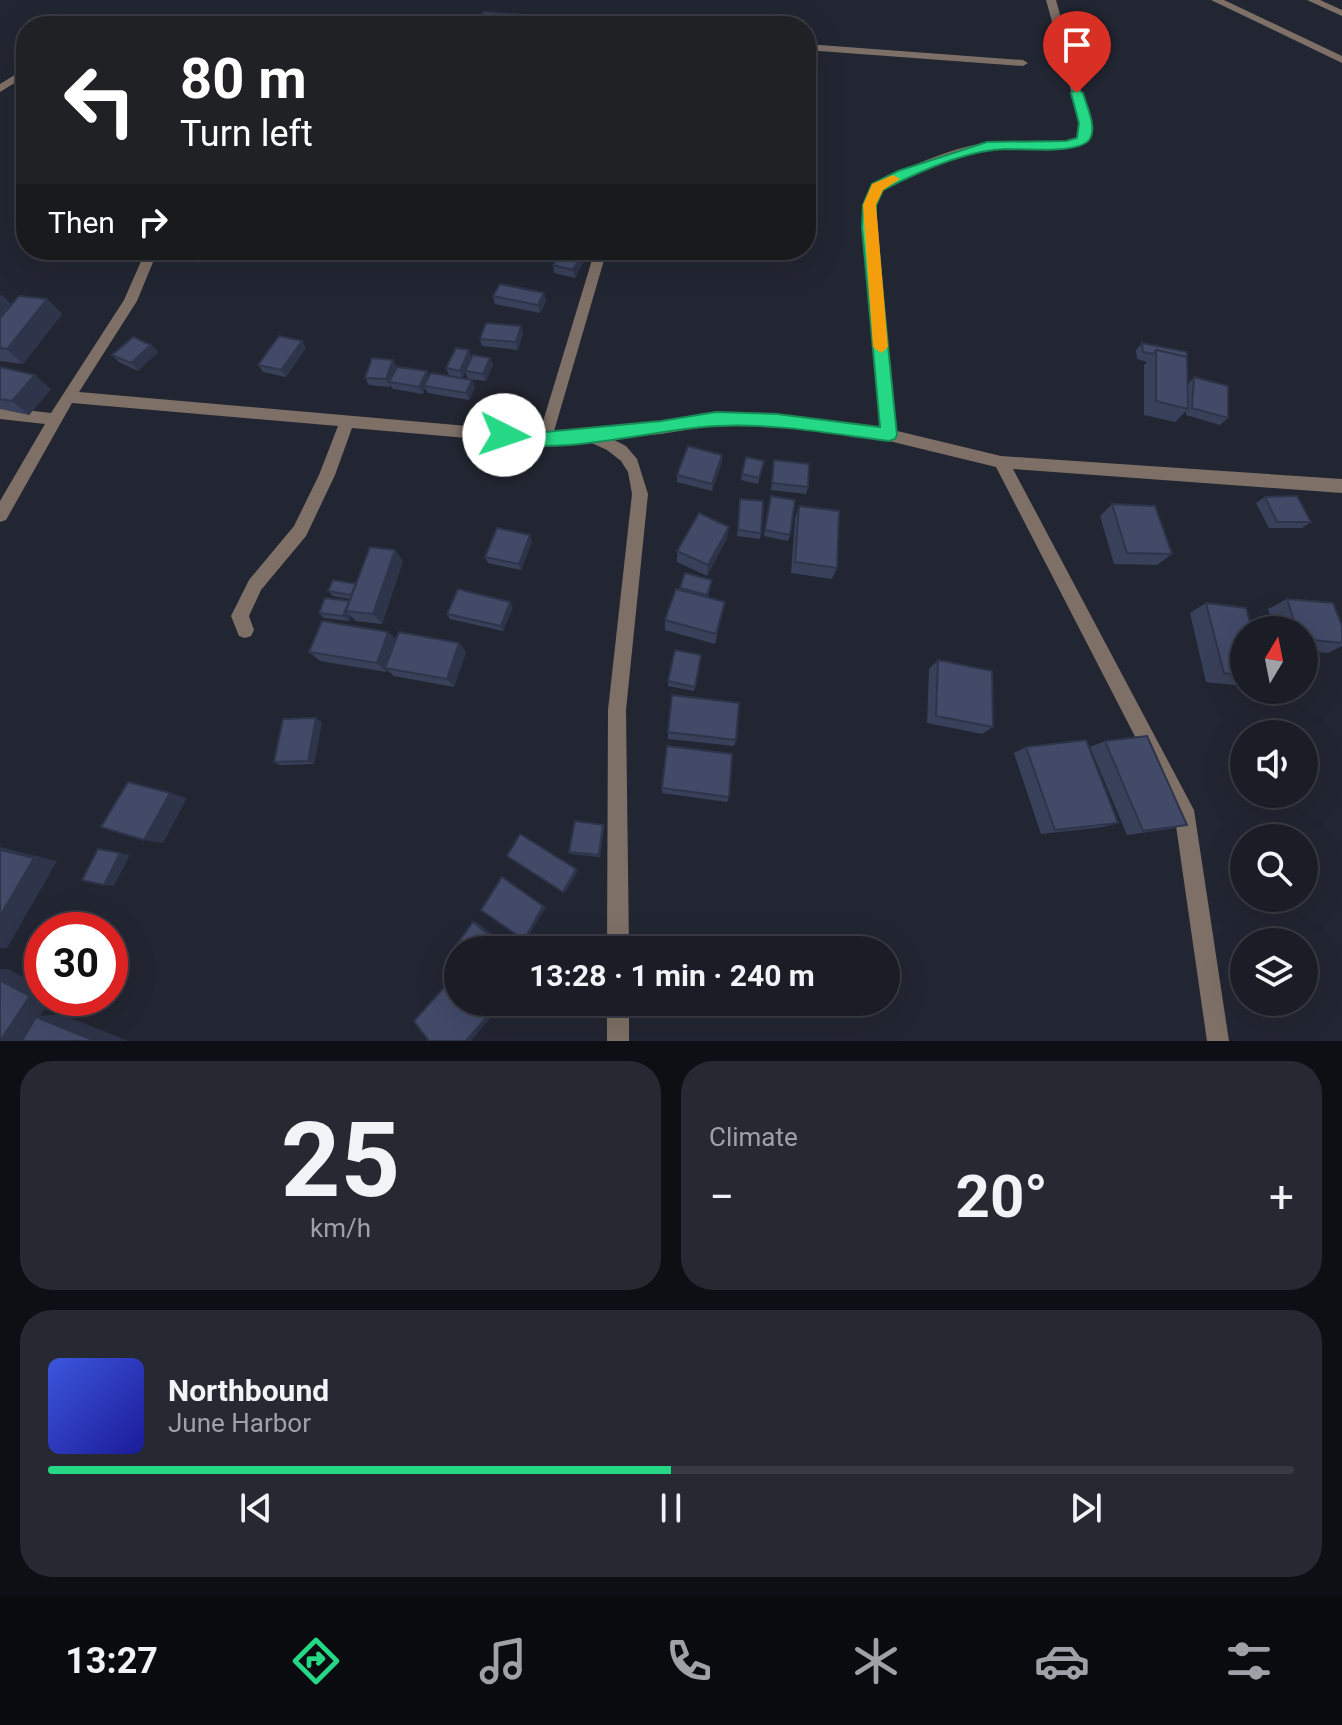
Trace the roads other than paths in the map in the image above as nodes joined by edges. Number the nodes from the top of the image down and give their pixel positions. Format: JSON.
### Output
{"nodes":[{"id":1,"x":1051,"y":0,"type":"edge"},
{"id":2,"x":1216,"y":0,"type":"edge"},
{"id":3,"x":1312,"y":0,"type":"edge"},
{"id":4,"x":1342,"y":13,"type":"edge"},
{"id":5,"x":816,"y":48,"type":"edge"},
{"id":6,"x":1342,"y":60,"type":"edge"},
{"id":7,"x":1023,"y":63,"type":"dead end"},
{"id":8,"x":148,"y":260,"type":"edge"},
{"id":9,"x":598,"y":260,"type":"edge"},
{"id":10,"x":68,"y":397,"type":"junction"},
{"id":11,"x":0,"y":413,"type":"edge"},
{"id":12,"x":55,"y":419,"type":"junction"},
{"id":13,"x":347,"y":421,"type":"junction"},
{"id":14,"x":581,"y":435,"type":"junction"},
{"id":15,"x":889,"y":435,"type":"junction"},
{"id":16,"x":545,"y":438,"type":"junction"},
{"id":17,"x":1001,"y":462,"type":"junction"},
{"id":18,"x":1342,"y":486,"type":"edge"},
{"id":19,"x":0,"y":515,"type":"edge"},
{"id":20,"x":245,"y":630,"type":"dead end"},
{"id":21,"x":618,"y":936,"type":"edge"},
{"id":22,"x":618,"y":1016,"type":"edge"},
{"id":23,"x":618,"y":1041,"type":"edge"},
{"id":24,"x":1218,"y":1041,"type":"edge"}],
"edges":[{"from":1,"to":15,"type":"street"},
{"from":2,"to":6,"type":"street"},
{"from":3,"to":4,"type":"street"},
{"from":5,"to":7,"type":"street"},
{"from":8,"to":10,"type":"street"},
{"from":9,"to":16,"type":"street"},
{"from":10,"to":12,"type":"street"},
{"from":10,"to":13,"type":"street"},
{"from":11,"to":12,"type":"street"},
{"from":12,"to":19,"type":"street"},
{"from":13,"to":16,"type":"street"},
{"from":13,"to":20,"type":"street"},
{"from":14,"to":15,"type":"street"},
{"from":14,"to":16,"type":"street"},
{"from":14,"to":21,"type":"street"},
{"from":15,"to":17,"type":"street"},
{"from":17,"to":18,"type":"street"},
{"from":17,"to":24,"type":"street"},
{"from":22,"to":23,"type":"street"}]}
